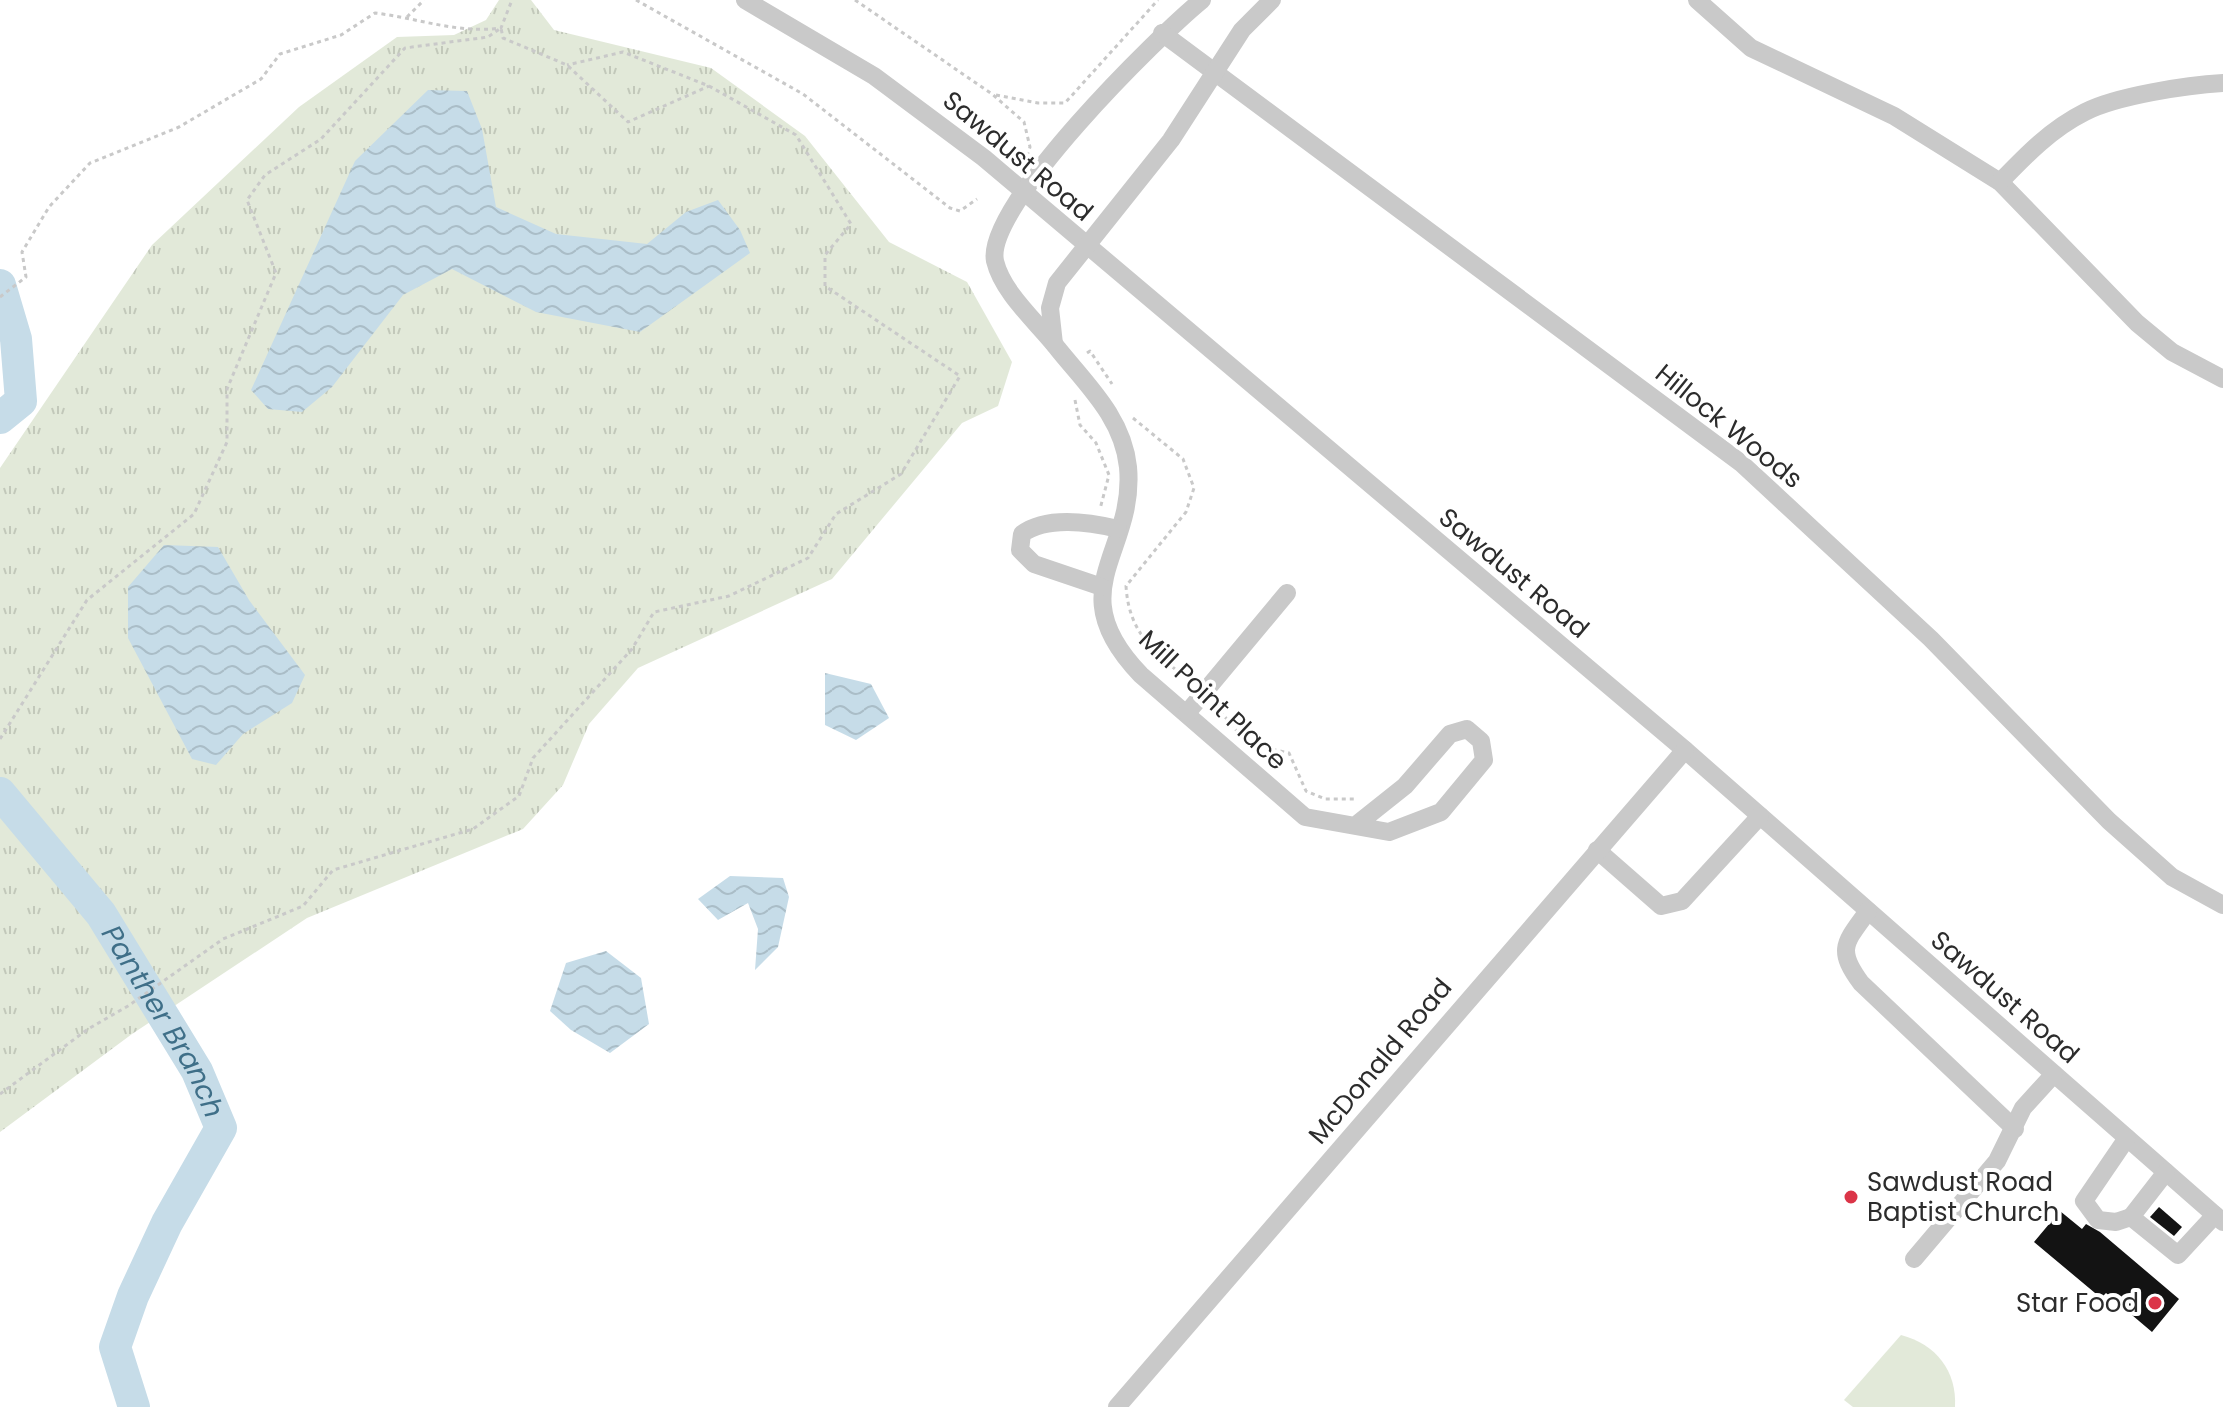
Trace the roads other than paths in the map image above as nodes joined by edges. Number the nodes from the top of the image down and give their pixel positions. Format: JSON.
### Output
{"nodes":[{"id":1,"x":745,"y":0,"type":"edge"},
{"id":2,"x":1202,"y":0,"type":"edge"},
{"id":3,"x":1272,"y":0,"type":"edge"},
{"id":4,"x":1697,"y":0,"type":"edge"},
{"id":5,"x":1162,"y":33,"type":"junction"},
{"id":6,"x":1213,"y":72,"type":"junction"},
{"id":7,"x":2223,"y":83,"type":"edge"},
{"id":8,"x":2000,"y":182,"type":"junction"},
{"id":9,"x":1025,"y":192,"type":"junction"},
{"id":10,"x":1087,"y":248,"type":"junction"},
{"id":11,"x":1054,"y":344,"type":"junction"},
{"id":12,"x":2223,"y":379,"type":"edge"},
{"id":13,"x":1118,"y":529,"type":"junction"},
{"id":14,"x":1102,"y":587,"type":"junction"},
{"id":15,"x":1287,"y":593,"type":"dead end"},
{"id":16,"x":1187,"y":713,"type":"junction"},
{"id":17,"x":1685,"y":750,"type":"junction"},
{"id":18,"x":1760,"y":816,"type":"junction"},
{"id":19,"x":1356,"y":825,"type":"junction"},
{"id":20,"x":1597,"y":850,"type":"junction"},
{"id":21,"x":2223,"y":905,"type":"edge"},
{"id":22,"x":1868,"y":911,"type":"junction"},
{"id":23,"x":2054,"y":1074,"type":"junction"},
{"id":24,"x":2015,"y":1129,"type":"junction"},
{"id":25,"x":2127,"y":1138,"type":"junction"},
{"id":26,"x":2166,"y":1172,"type":"junction"},
{"id":27,"x":2131,"y":1217,"type":"junction"},
{"id":28,"x":2219,"y":1218,"type":"edge"},
{"id":29,"x":1914,"y":1259,"type":"dead end"},
{"id":30,"x":1117,"y":1407,"type":"edge"}],
"edges":[{"from":1,"to":9,"type":"street","name":"Sawdust Road"},
{"from":2,"to":5,"type":"street","name":"Mill Point Place"},
{"from":3,"to":6,"type":"street"},
{"from":4,"to":8,"type":"street"},
{"from":5,"to":6,"type":"street","name":"Hillock Woods"},
{"from":5,"to":9,"type":"street","name":"Mill Point Place"},
{"from":6,"to":10,"type":"street"},
{"from":6,"to":21,"type":"street","name":"Hillock Woods"},
{"from":7,"to":8,"type":"street"},
{"from":8,"to":12,"type":"street"},
{"from":9,"to":10,"type":"street","name":"Sawdust Road"},
{"from":9,"to":11,"type":"street","name":"Mill Point Place"},
{"from":10,"to":11,"type":"street"},
{"from":10,"to":17,"type":"street","name":"Sawdust Road"},
{"from":11,"to":13,"type":"street","name":"Mill Point Place"},
{"from":13,"to":14,"type":"street","name":"Mill Point Place"},
{"from":13,"to":14,"type":"street"},
{"from":14,"to":16,"type":"street","name":"Mill Point Place"},
{"from":15,"to":16,"type":"street"},
{"from":16,"to":19,"type":"street","name":"Mill Point Place"},
{"from":17,"to":18,"type":"street","name":"Sawdust Road"},
{"from":17,"to":20,"type":"street","name":"McDonald Road"},
{"from":18,"to":20,"type":"street"},
{"from":18,"to":22,"type":"street","name":"Sawdust Road"},
{"from":19,"to":19,"type":"street","name":"Mill Point Place"},
{"from":20,"to":30,"type":"street","name":"McDonald Road"},
{"from":22,"to":23,"type":"street","name":"Sawdust Road"},
{"from":22,"to":24,"type":"street"},
{"from":23,"to":24,"type":"street"},
{"from":23,"to":25,"type":"street","name":"Sawdust Road"},
{"from":24,"to":29,"type":"street"},
{"from":25,"to":26,"type":"street","name":"Sawdust Road"},
{"from":25,"to":27,"type":"street"},
{"from":26,"to":27,"type":"street"},
{"from":26,"to":28,"type":"street","name":"Sawdust Road"},
{"from":27,"to":28,"type":"street"}]}
